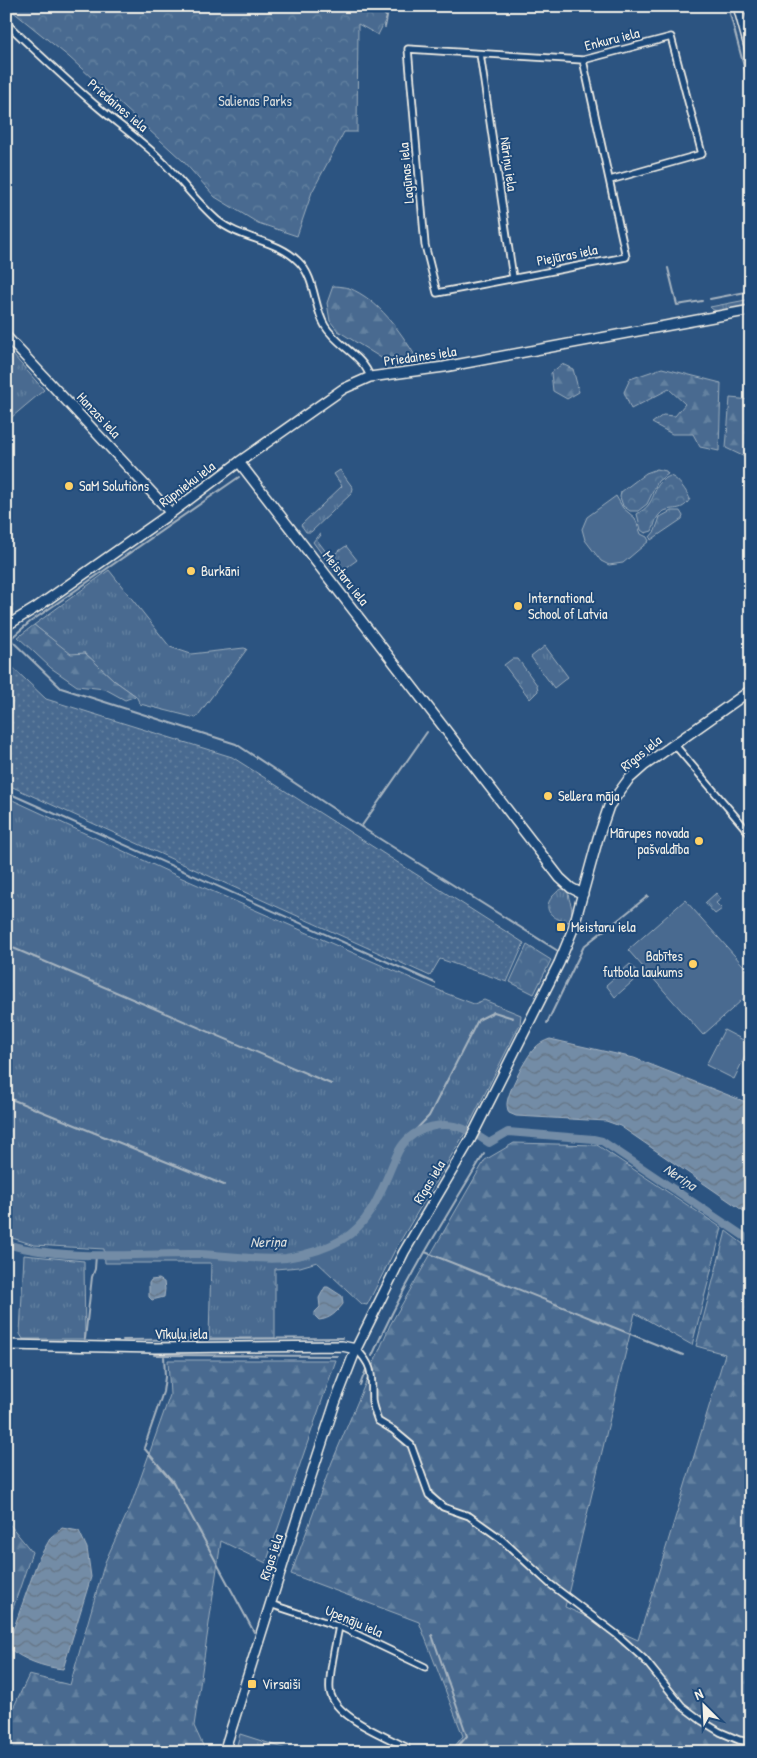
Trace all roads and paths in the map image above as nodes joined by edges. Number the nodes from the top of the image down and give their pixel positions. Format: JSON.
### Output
{"nodes":[{"id":1,"x":738,"y":6,"type":"edge"},
{"id":2,"x":6,"y":23,"type":"edge"},
{"id":3,"x":408,"y":50,"type":"joint"},
{"id":4,"x":480,"y":54,"type":"junction"},
{"id":5,"x":751,"y":54,"type":"edge"},
{"id":6,"x":583,"y":60,"type":"junction"},
{"id":7,"x":610,"y":180,"type":"junction"},
{"id":8,"x":513,"y":278,"type":"junction"},
{"id":9,"x":437,"y":293,"type":"joint"},
{"id":10,"x":751,"y":310,"type":"edge"},
{"id":11,"x":6,"y":336,"type":"edge"},
{"id":12,"x":370,"y":377,"type":"junction"},
{"id":13,"x":239,"y":462,"type":"junction"},
{"id":14,"x":171,"y":513,"type":"junction"},
{"id":15,"x":6,"y":626,"type":"edge"},
{"id":16,"x":751,"y":690,"type":"edge"},
{"id":17,"x":674,"y":744,"type":"junction"},
{"id":18,"x":751,"y":835,"type":"edge"},
{"id":19,"x":583,"y":894,"type":"junction"},
{"id":20,"x":6,"y":1345,"type":"edge"},
{"id":21,"x":356,"y":1349,"type":"junction"},
{"id":22,"x":270,"y":1604,"type":"junction"},
{"id":23,"x":339,"y":1626,"type":"junction"},
{"id":24,"x":425,"y":1667,"type":"dead end"},
{"id":25,"x":751,"y":1742,"type":"edge"},
{"id":26,"x":406,"y":1747,"type":"dead end"},
{"id":27,"x":224,"y":1752,"type":"edge"}],
"edges":[{"from":1,"to":5,"type":"street"},
{"from":2,"to":12,"type":"street","name":"Priedaines iela"},
{"from":3,"to":4,"type":"street","name":"Enkuru iela"},
{"from":3,"to":9,"type":"street","name":"Lagūnas iela"},
{"from":4,"to":6,"type":"street","name":"Enkuru iela"},
{"from":4,"to":8,"type":"street","name":"Nāriņu iela"},
{"from":6,"to":7,"type":"street","name":"Piejūras iela"},
{"from":6,"to":7,"type":"street","name":"Enkuru iela"},
{"from":7,"to":8,"type":"street","name":"Piejūras iela"},
{"from":8,"to":9,"type":"street","name":"Piejūras iela"},
{"from":10,"to":12,"type":"street","name":"Priedaines iela"},
{"from":11,"to":14,"type":"street","name":"Hanzas iela"},
{"from":12,"to":13,"type":"street","name":"Rūpnieku iela"},
{"from":13,"to":14,"type":"street","name":"Rūpnieku iela"},
{"from":13,"to":19,"type":"street","name":"Meistaru iela"},
{"from":14,"to":15,"type":"street","name":"Rūpnieku iela"},
{"from":16,"to":17,"type":"street","name":"Rīgas iela"},
{"from":17,"to":18,"type":"street"},
{"from":17,"to":19,"type":"street","name":"Rīgas iela"},
{"from":19,"to":21,"type":"street","name":"Rīgas iela"},
{"from":20,"to":21,"type":"street","name":"Vīkuļu iela"},
{"from":21,"to":22,"type":"street","name":"Rīgas iela"},
{"from":21,"to":25,"type":"street"},
{"from":22,"to":23,"type":"street","name":"Upenāju iela"},
{"from":22,"to":27,"type":"street","name":"Rīgas iela"},
{"from":23,"to":24,"type":"street","name":"Upenāju iela"},
{"from":23,"to":26,"type":"street"}]}
